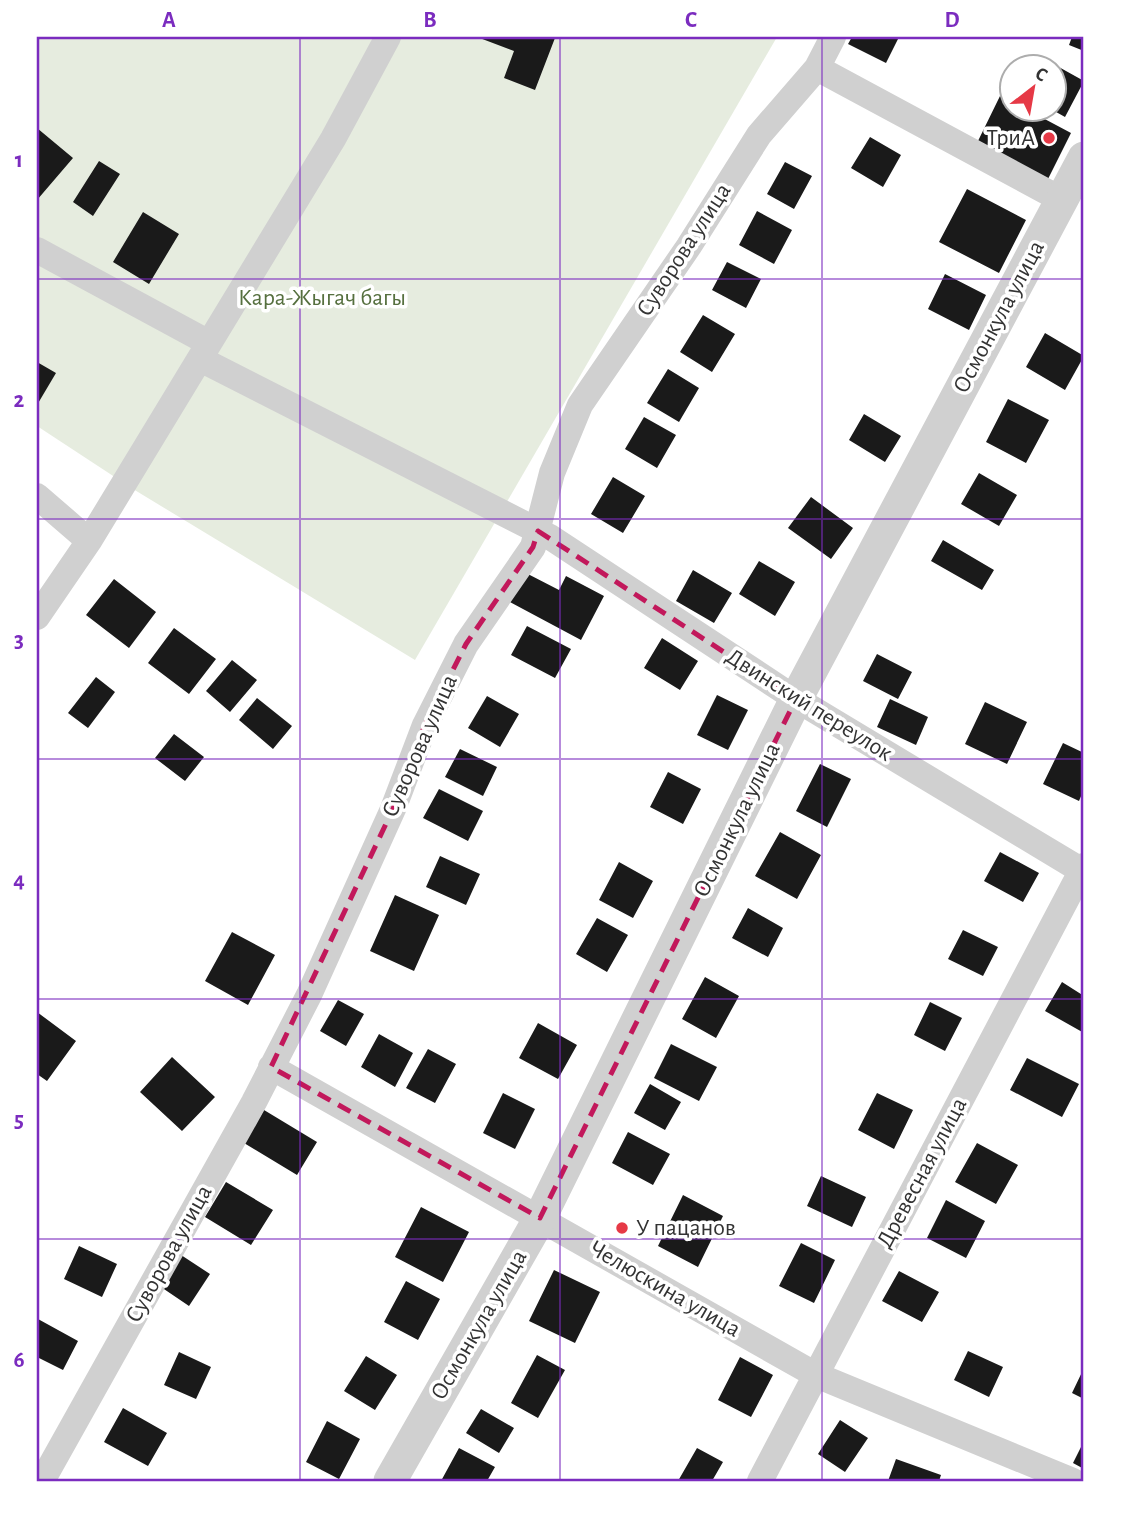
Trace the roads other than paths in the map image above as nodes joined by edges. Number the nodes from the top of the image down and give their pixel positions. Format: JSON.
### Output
{"nodes":[{"id":1,"x":388,"y":37,"type":"edge"},
{"id":2,"x":833,"y":37,"type":"edge"},
{"id":3,"x":817,"y":68,"type":"junction"},
{"id":4,"x":1084,"y":158,"type":"edge"},
{"id":5,"x":1062,"y":200,"type":"junction"},
{"id":6,"x":37,"y":250,"type":"edge"},
{"id":7,"x":204,"y":351,"type":"junction"},
{"id":8,"x":37,"y":496,"type":"edge"},
{"id":9,"x":537,"y":531,"type":"junction"},
{"id":10,"x":89,"y":541,"type":"junction"},
{"id":11,"x":37,"y":617,"type":"edge"},
{"id":12,"x":796,"y":699,"type":"junction"},
{"id":13,"x":1083,"y":870,"type":"edge"},
{"id":14,"x":271,"y":1067,"type":"junction"},
{"id":15,"x":540,"y":1218,"type":"junction"},
{"id":16,"x":816,"y":1375,"type":"junction"},
{"id":17,"x":41,"y":1481,"type":"edge"},
{"id":18,"x":390,"y":1481,"type":"edge"},
{"id":19,"x":760,"y":1481,"type":"edge"},
{"id":20,"x":1073,"y":1481,"type":"edge"}],
"edges":[{"from":1,"to":7,"type":"street"},
{"from":2,"to":3,"type":"street","name":"Суворова улица"},
{"from":3,"to":5,"type":"street"},
{"from":3,"to":9,"type":"street","name":"Суворова улица"},
{"from":4,"to":5,"type":"street","name":"Осмонкула улица"},
{"from":5,"to":12,"type":"street","name":"Осмонкула улица"},
{"from":6,"to":7,"type":"street","name":"Двинский переулок"},
{"from":7,"to":9,"type":"street","name":"Двинский переулок"},
{"from":7,"to":10,"type":"street"},
{"from":8,"to":10,"type":"street"},
{"from":9,"to":12,"type":"street","name":"Двинский переулок"},
{"from":9,"to":14,"type":"street","name":"Суворова улица"},
{"from":10,"to":11,"type":"street"},
{"from":12,"to":13,"type":"street","name":"Двинский переулок"},
{"from":12,"to":15,"type":"street","name":"Осмонкула улица"},
{"from":13,"to":16,"type":"street","name":"Древесная улица"},
{"from":14,"to":15,"type":"street","name":"Челюскина улица"},
{"from":14,"to":17,"type":"street","name":"Суворова улица"},
{"from":15,"to":16,"type":"street","name":"Челюскина улица"},
{"from":15,"to":18,"type":"street","name":"Осмонкула улица"},
{"from":16,"to":19,"type":"street","name":"Древесная улица"},
{"from":16,"to":20,"type":"street","name":"Челюскина улица"}]}
